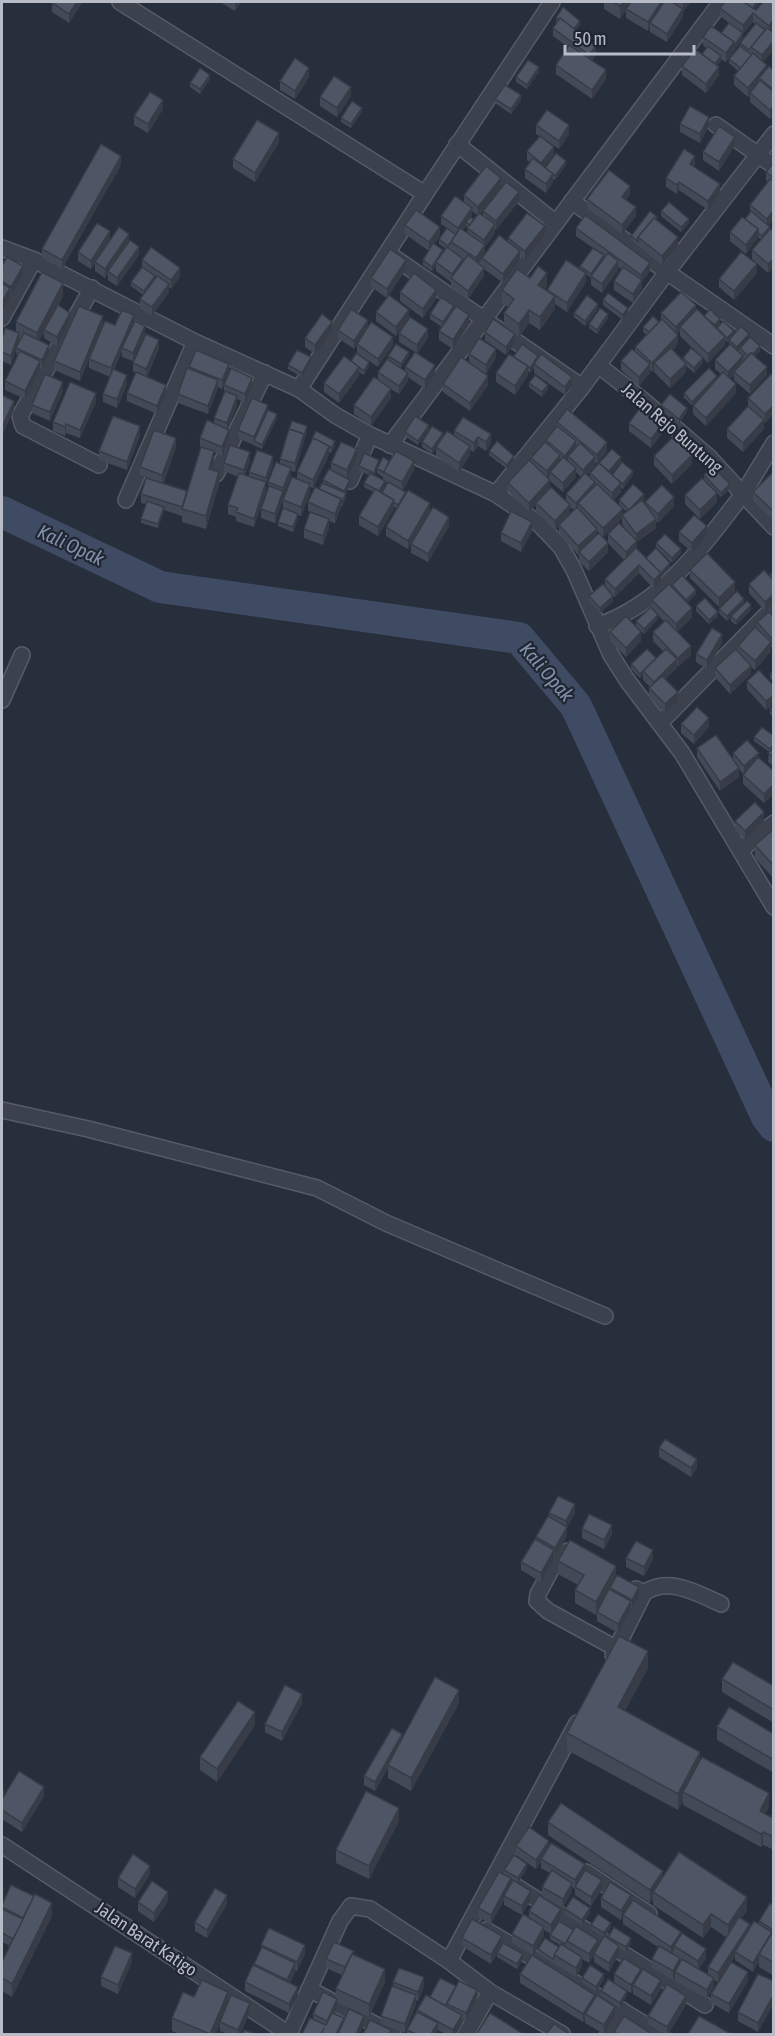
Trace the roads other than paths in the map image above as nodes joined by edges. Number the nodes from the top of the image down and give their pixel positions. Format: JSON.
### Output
{"nodes":[{"id":1,"x":120,"y":2,"type":"edge"},
{"id":2,"x":552,"y":2,"type":"edge"},
{"id":3,"x":722,"y":2,"type":"edge"},
{"id":4,"x":716,"y":125,"type":"dead end"},
{"id":5,"x":774,"y":134,"type":"edge"},
{"id":6,"x":457,"y":144,"type":"junction"},
{"id":7,"x":758,"y":155,"type":"junction"},
{"id":8,"x":774,"y":166,"type":"edge"},
{"id":9,"x":425,"y":194,"type":"junction"},
{"id":10,"x":572,"y":201,"type":"junction"},
{"id":11,"x":556,"y":223,"type":"junction"},
{"id":12,"x":2,"y":249,"type":"edge"},
{"id":13,"x":387,"y":252,"type":"junction"},
{"id":14,"x":34,"y":260,"type":"junction"},
{"id":15,"x":667,"y":272,"type":"junction"},
{"id":16,"x":92,"y":288,"type":"junction"},
{"id":17,"x":2,"y":318,"type":"edge"},
{"id":18,"x":485,"y":319,"type":"junction"},
{"id":19,"x":195,"y":342,"type":"junction"},
{"id":20,"x":774,"y":346,"type":"edge"},
{"id":21,"x":598,"y":365,"type":"junction"},
{"id":22,"x":265,"y":373,"type":"junction"},
{"id":23,"x":582,"y":387,"type":"junction"},
{"id":24,"x":299,"y":389,"type":"junction"},
{"id":25,"x":370,"y":435,"type":"junction"},
{"id":26,"x":774,"y":443,"type":"edge"},
{"id":27,"x":390,"y":445,"type":"junction"},
{"id":28,"x":99,"y":465,"type":"dead end"},
{"id":29,"x":216,"y":474,"type":"edge"},
{"id":30,"x":350,"y":481,"type":"edge"},
{"id":31,"x":496,"y":494,"type":"junction"},
{"id":32,"x":743,"y":494,"type":"junction"},
{"id":33,"x":126,"y":500,"type":"dead end"},
{"id":34,"x":774,"y":527,"type":"edge"},
{"id":35,"x":774,"y":607,"type":"edge"},
{"id":36,"x":597,"y":626,"type":"junction"},
{"id":37,"x":22,"y":655,"type":"dead end"},
{"id":38,"x":2,"y":700,"type":"edge"},
{"id":39,"x":660,"y":723,"type":"junction"},
{"id":40,"x":774,"y":823,"type":"edge"},
{"id":41,"x":741,"y":850,"type":"junction"},
{"id":42,"x":774,"y":907,"type":"edge"},
{"id":43,"x":2,"y":1110,"type":"edge"},
{"id":44,"x":605,"y":1316,"type":"dead end"},
{"id":45,"x":593,"y":1564,"type":"edge"},
{"id":46,"x":624,"y":1581,"type":"edge"},
{"id":47,"x":644,"y":1593,"type":"junction"},
{"id":48,"x":721,"y":1604,"type":"dead end"},
{"id":49,"x":617,"y":1649,"type":"junction"},
{"id":50,"x":605,"y":1670,"type":"edge"},
{"id":51,"x":583,"y":1711,"type":"edge"},
{"id":52,"x":2,"y":1845,"type":"edge"},
{"id":53,"x":569,"y":1860,"type":"edge"},
{"id":54,"x":496,"y":1873,"type":"junction"},
{"id":55,"x":471,"y":1921,"type":"junction"},
{"id":56,"x":665,"y":1925,"type":"edge"},
{"id":57,"x":449,"y":1961,"type":"junction"},
{"id":58,"x":309,"y":1989,"type":"junction"},
{"id":59,"x":490,"y":1992,"type":"junction"},
{"id":60,"x":705,"y":2005,"type":"dead end"},
{"id":61,"x":622,"y":2010,"type":"junction"},
{"id":62,"x":289,"y":2034,"type":"edge"},
{"id":63,"x":393,"y":2034,"type":"edge"},
{"id":64,"x":466,"y":2034,"type":"edge"},
{"id":65,"x":562,"y":2034,"type":"edge"},
{"id":66,"x":608,"y":2034,"type":"edge"},
{"id":67,"x":661,"y":2034,"type":"edge"}],
"edges":[{"from":1,"to":9,"type":"street"},
{"from":2,"to":6,"type":"street"},
{"from":3,"to":10,"type":"street"},
{"from":4,"to":7,"type":"street"},
{"from":5,"to":7,"type":"street"},
{"from":6,"to":9,"type":"street"},
{"from":6,"to":11,"type":"street"},
{"from":7,"to":8,"type":"street"},
{"from":7,"to":15,"type":"street"},
{"from":9,"to":13,"type":"street"},
{"from":10,"to":11,"type":"street"},
{"from":10,"to":15,"type":"street"},
{"from":11,"to":18,"type":"street"},
{"from":12,"to":14,"type":"street"},
{"from":13,"to":18,"type":"street"},
{"from":13,"to":24,"type":"street"},
{"from":14,"to":16,"type":"street"},
{"from":14,"to":17,"type":"street"},
{"from":15,"to":20,"type":"street"},
{"from":15,"to":21,"type":"street"},
{"from":16,"to":19,"type":"street"},
{"from":16,"to":28,"type":"street"},
{"from":18,"to":23,"type":"street"},
{"from":18,"to":27,"type":"street"},
{"from":19,"to":22,"type":"street"},
{"from":19,"to":33,"type":"street"},
{"from":21,"to":23,"type":"street"},
{"from":21,"to":32,"type":"street","name":"Jalan Rejo Buntung"},
{"from":22,"to":24,"type":"street"},
{"from":22,"to":29,"type":"street"},
{"from":23,"to":31,"type":"street"},
{"from":24,"to":25,"type":"street"},
{"from":25,"to":27,"type":"street"},
{"from":25,"to":30,"type":"street"},
{"from":26,"to":32,"type":"street"},
{"from":27,"to":31,"type":"street"},
{"from":31,"to":36,"type":"street"},
{"from":32,"to":34,"type":"street","name":"Jalan Rejo Buntung"},
{"from":32,"to":36,"type":"street"},
{"from":35,"to":39,"type":"street"},
{"from":36,"to":39,"type":"street"},
{"from":37,"to":38,"type":"street"},
{"from":39,"to":41,"type":"street"},
{"from":40,"to":41,"type":"street"},
{"from":41,"to":42,"type":"street"},
{"from":43,"to":44,"type":"street"},
{"from":45,"to":49,"type":"street"},
{"from":46,"to":47,"type":"street"},
{"from":47,"to":48,"type":"street"},
{"from":47,"to":49,"type":"street"},
{"from":49,"to":50,"type":"street"},
{"from":51,"to":54,"type":"street"},
{"from":52,"to":62,"type":"street","name":"Jalan Barat Katigo"},
{"from":53,"to":56,"type":"street"},
{"from":54,"to":55,"type":"street"},
{"from":54,"to":60,"type":"street"},
{"from":55,"to":57,"type":"street"},
{"from":55,"to":61,"type":"street"},
{"from":57,"to":58,"type":"street"},
{"from":57,"to":59,"type":"street"},
{"from":58,"to":62,"type":"street"},
{"from":58,"to":63,"type":"street"},
{"from":59,"to":64,"type":"street"},
{"from":59,"to":65,"type":"street"},
{"from":61,"to":66,"type":"street"},
{"from":61,"to":67,"type":"street"}]}
